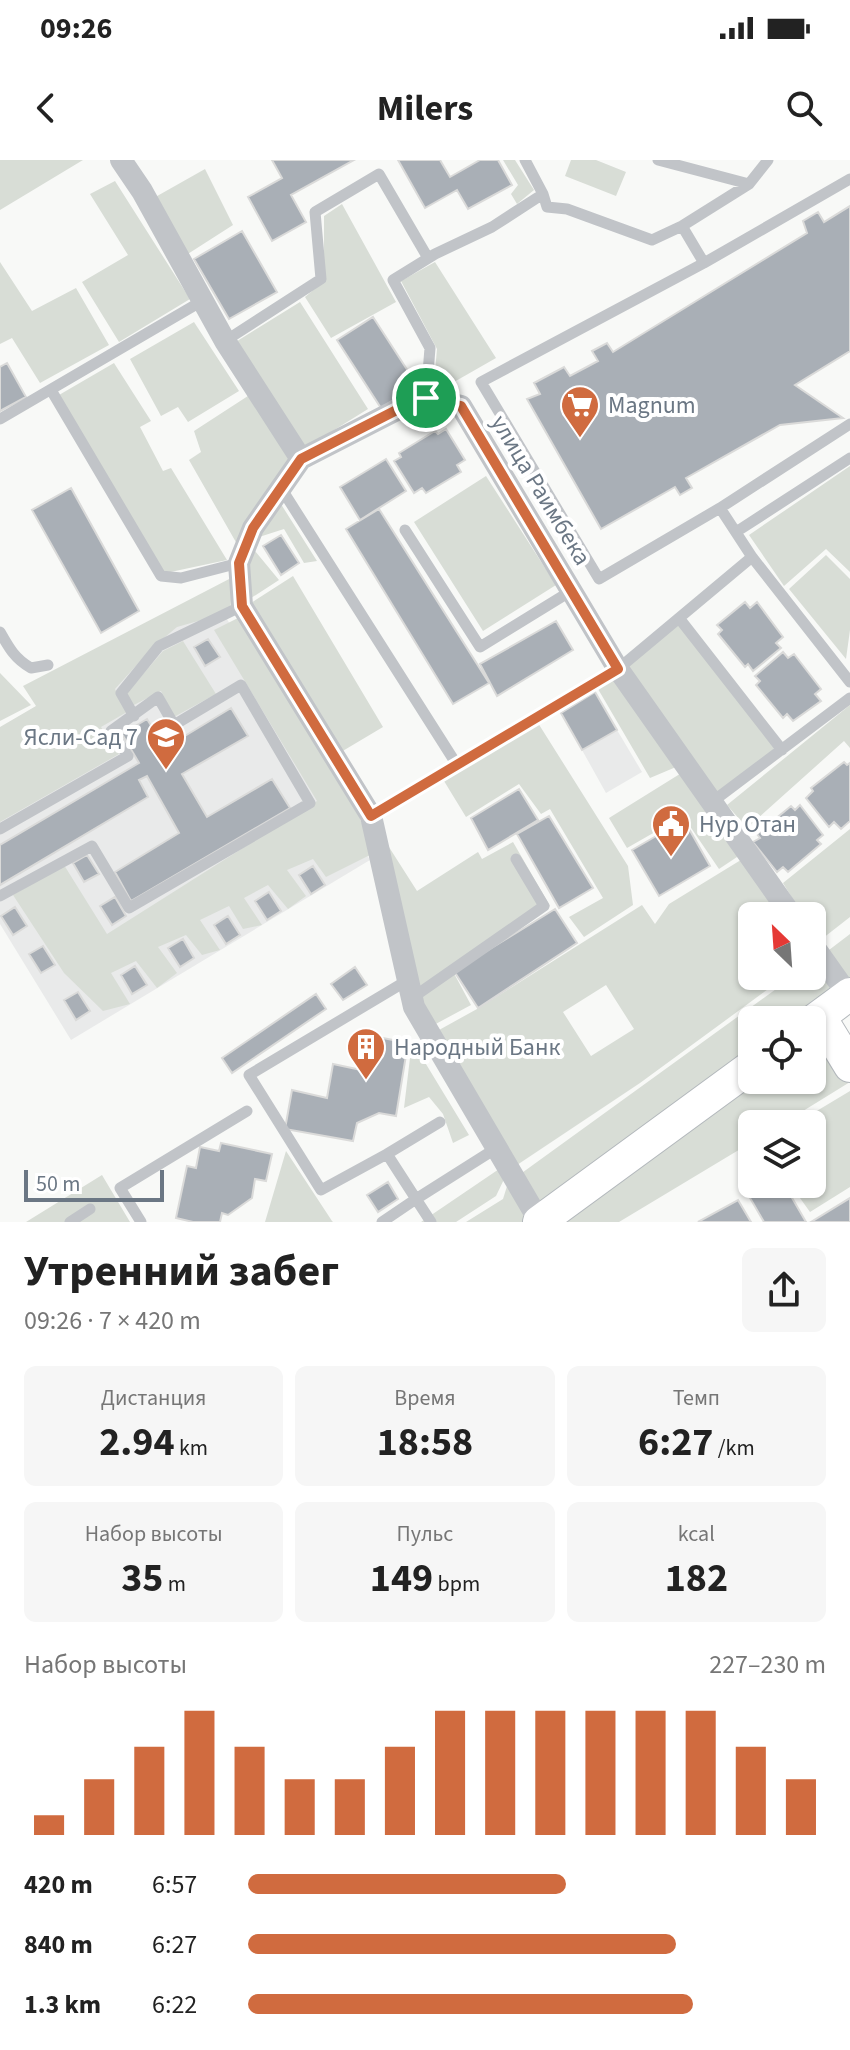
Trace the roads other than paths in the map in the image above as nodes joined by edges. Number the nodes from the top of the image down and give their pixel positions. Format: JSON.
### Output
{"nodes":[{"id":1,"x":121,"y":160,"type":"edge"},
{"id":2,"x":525,"y":160,"type":"edge"},
{"id":3,"x":658,"y":160,"type":"edge"},
{"id":4,"x":768,"y":160,"type":"edge"},
{"id":5,"x":850,"y":179,"type":"edge"},
{"id":6,"x":749,"y":184,"type":"junction"},
{"id":7,"x":543,"y":194,"type":"junction"},
{"id":8,"x":682,"y":226,"type":"junction"},
{"id":9,"x":428,"y":258,"type":"junction"},
{"id":10,"x":704,"y":263,"type":"junction"},
{"id":11,"x":202,"y":301,"type":"junction"},
{"id":12,"x":225,"y":341,"type":"junction"},
{"id":13,"x":51,"y":390,"type":"junction"},
{"id":14,"x":426,"y":398,"type":"junction"},
{"id":15,"x":0,"y":419,"type":"edge"},
{"id":16,"x":850,"y":424,"type":"edge"},
{"id":17,"x":850,"y":458,"type":"edge"},
{"id":18,"x":301,"y":459,"type":"junction"},
{"id":19,"x":281,"y":488,"type":"junction"},
{"id":20,"x":720,"y":508,"type":"junction"},
{"id":21,"x":405,"y":530,"type":"dead end"},
{"id":22,"x":736,"y":532,"type":"junction"},
{"id":23,"x":752,"y":557,"type":"junction"},
{"id":24,"x":239,"y":563,"type":"junction"},
{"id":25,"x":571,"y":591,"type":"junction"},
{"id":26,"x":242,"y":606,"type":"junction"},
{"id":27,"x":679,"y":618,"type":"junction"},
{"id":28,"x":0,"y":632,"type":"edge"},
{"id":29,"x":48,"y":665,"type":"dead end"},
{"id":30,"x":618,"y":669,"type":"junction"},
{"id":31,"x":850,"y":682,"type":"edge"},
{"id":32,"x":850,"y":698,"type":"edge"},
{"id":33,"x":134,"y":716,"type":"junction"},
{"id":34,"x":782,"y":750,"type":"junction"},
{"id":35,"x":457,"y":765,"type":"junction"},
{"id":36,"x":712,"y":802,"type":"junction"},
{"id":37,"x":371,"y":816,"type":"junction"},
{"id":38,"x":0,"y":829,"type":"edge"},
{"id":39,"x":516,"y":859,"type":"dead end"},
{"id":40,"x":0,"y":896,"type":"edge"},
{"id":41,"x":782,"y":902,"type":"edge"},
{"id":42,"x":826,"y":963,"type":"edge"},
{"id":43,"x":410,"y":989,"type":"junction"},
{"id":44,"x":849,"y":995,"type":"edge"},
{"id":45,"x":826,"y":1012,"type":"edge"},
{"id":46,"x":826,"y":1033,"type":"edge"},
{"id":47,"x":850,"y":1066,"type":"edge"},
{"id":48,"x":738,"y":1076,"type":"edge"},
{"id":49,"x":247,"y":1111,"type":"dead end"},
{"id":50,"x":440,"y":1122,"type":"dead end"},
{"id":51,"x":495,"y":1149,"type":"junction"},
{"id":52,"x":387,"y":1154,"type":"junction"},
{"id":53,"x":416,"y":1199,"type":"junction"},
{"id":54,"x":90,"y":1209,"type":"dead end"},
{"id":55,"x":70,"y":1222,"type":"edge"},
{"id":56,"x":141,"y":1222,"type":"edge"},
{"id":57,"x":382,"y":1222,"type":"edge"},
{"id":58,"x":431,"y":1222,"type":"edge"},
{"id":59,"x":539,"y":1222,"type":"edge"}],
"edges":[{"from":1,"to":11,"type":"street"},
{"from":2,"to":7,"type":"lane"},
{"from":3,"to":6,"type":"lane"},
{"from":4,"to":6,"type":"lane"},
{"from":5,"to":10,"type":"lane"},
{"from":6,"to":8,"type":"lane"},
{"from":7,"to":8,"type":"lane"},
{"from":7,"to":9,"type":"lane"},
{"from":8,"to":10,"type":"lane"},
{"from":9,"to":12,"type":"lane"},
{"from":9,"to":14,"type":"lane"},
{"from":10,"to":20,"type":"lane"},
{"from":11,"to":12,"type":"street"},
{"from":11,"to":13,"type":"lane"},
{"from":12,"to":18,"type":"street"},
{"from":13,"to":15,"type":"lane"},
{"from":13,"to":24,"type":"lane"},
{"from":14,"to":18,"type":"street"},
{"from":14,"to":25,"type":"street","name":"улица Раимбека"},
{"from":16,"to":20,"type":"lane"},
{"from":17,"to":22,"type":"lane"},
{"from":18,"to":19,"type":"street"},
{"from":19,"to":24,"type":"street"},
{"from":19,"to":35,"type":"lane"},
{"from":20,"to":22,"type":"lane"},
{"from":21,"to":25,"type":"lane"},
{"from":22,"to":23,"type":"lane"},
{"from":23,"to":27,"type":"lane"},
{"from":23,"to":31,"type":"lane"},
{"from":24,"to":26,"type":"street"},
{"from":25,"to":30,"type":"street","name":"улица Раимбека"},
{"from":26,"to":33,"type":"lane"},
{"from":26,"to":37,"type":"street"},
{"from":27,"to":30,"type":"lane"},
{"from":27,"to":34,"type":"lane"},
{"from":28,"to":29,"type":"lane"},
{"from":30,"to":35,"type":"lane"},
{"from":30,"to":36,"type":"street","name":"улица Раимбека"},
{"from":32,"to":34,"type":"lane"},
{"from":33,"to":38,"type":"lane"},
{"from":33,"to":40,"type":"lane"},
{"from":34,"to":36,"type":"lane"},
{"from":35,"to":37,"type":"lane"},
{"from":36,"to":41,"type":"street","name":"улица Раимбека"},
{"from":37,"to":43,"type":"street"},
{"from":39,"to":43,"type":"lane"},
{"from":42,"to":44,"type":"street"},
{"from":43,"to":51,"type":"street"},
{"from":43,"to":52,"type":"lane"},
{"from":44,"to":45,"type":"main road"},
{"from":46,"to":47,"type":"main road"},
{"from":48,"to":59,"type":"main road"},
{"from":49,"to":56,"type":"lane"},
{"from":50,"to":52,"type":"lane"},
{"from":51,"to":53,"type":"lane"},
{"from":51,"to":59,"type":"street"},
{"from":52,"to":53,"type":"lane"},
{"from":53,"to":57,"type":"lane"},
{"from":53,"to":58,"type":"lane"},
{"from":54,"to":55,"type":"lane"}]}
